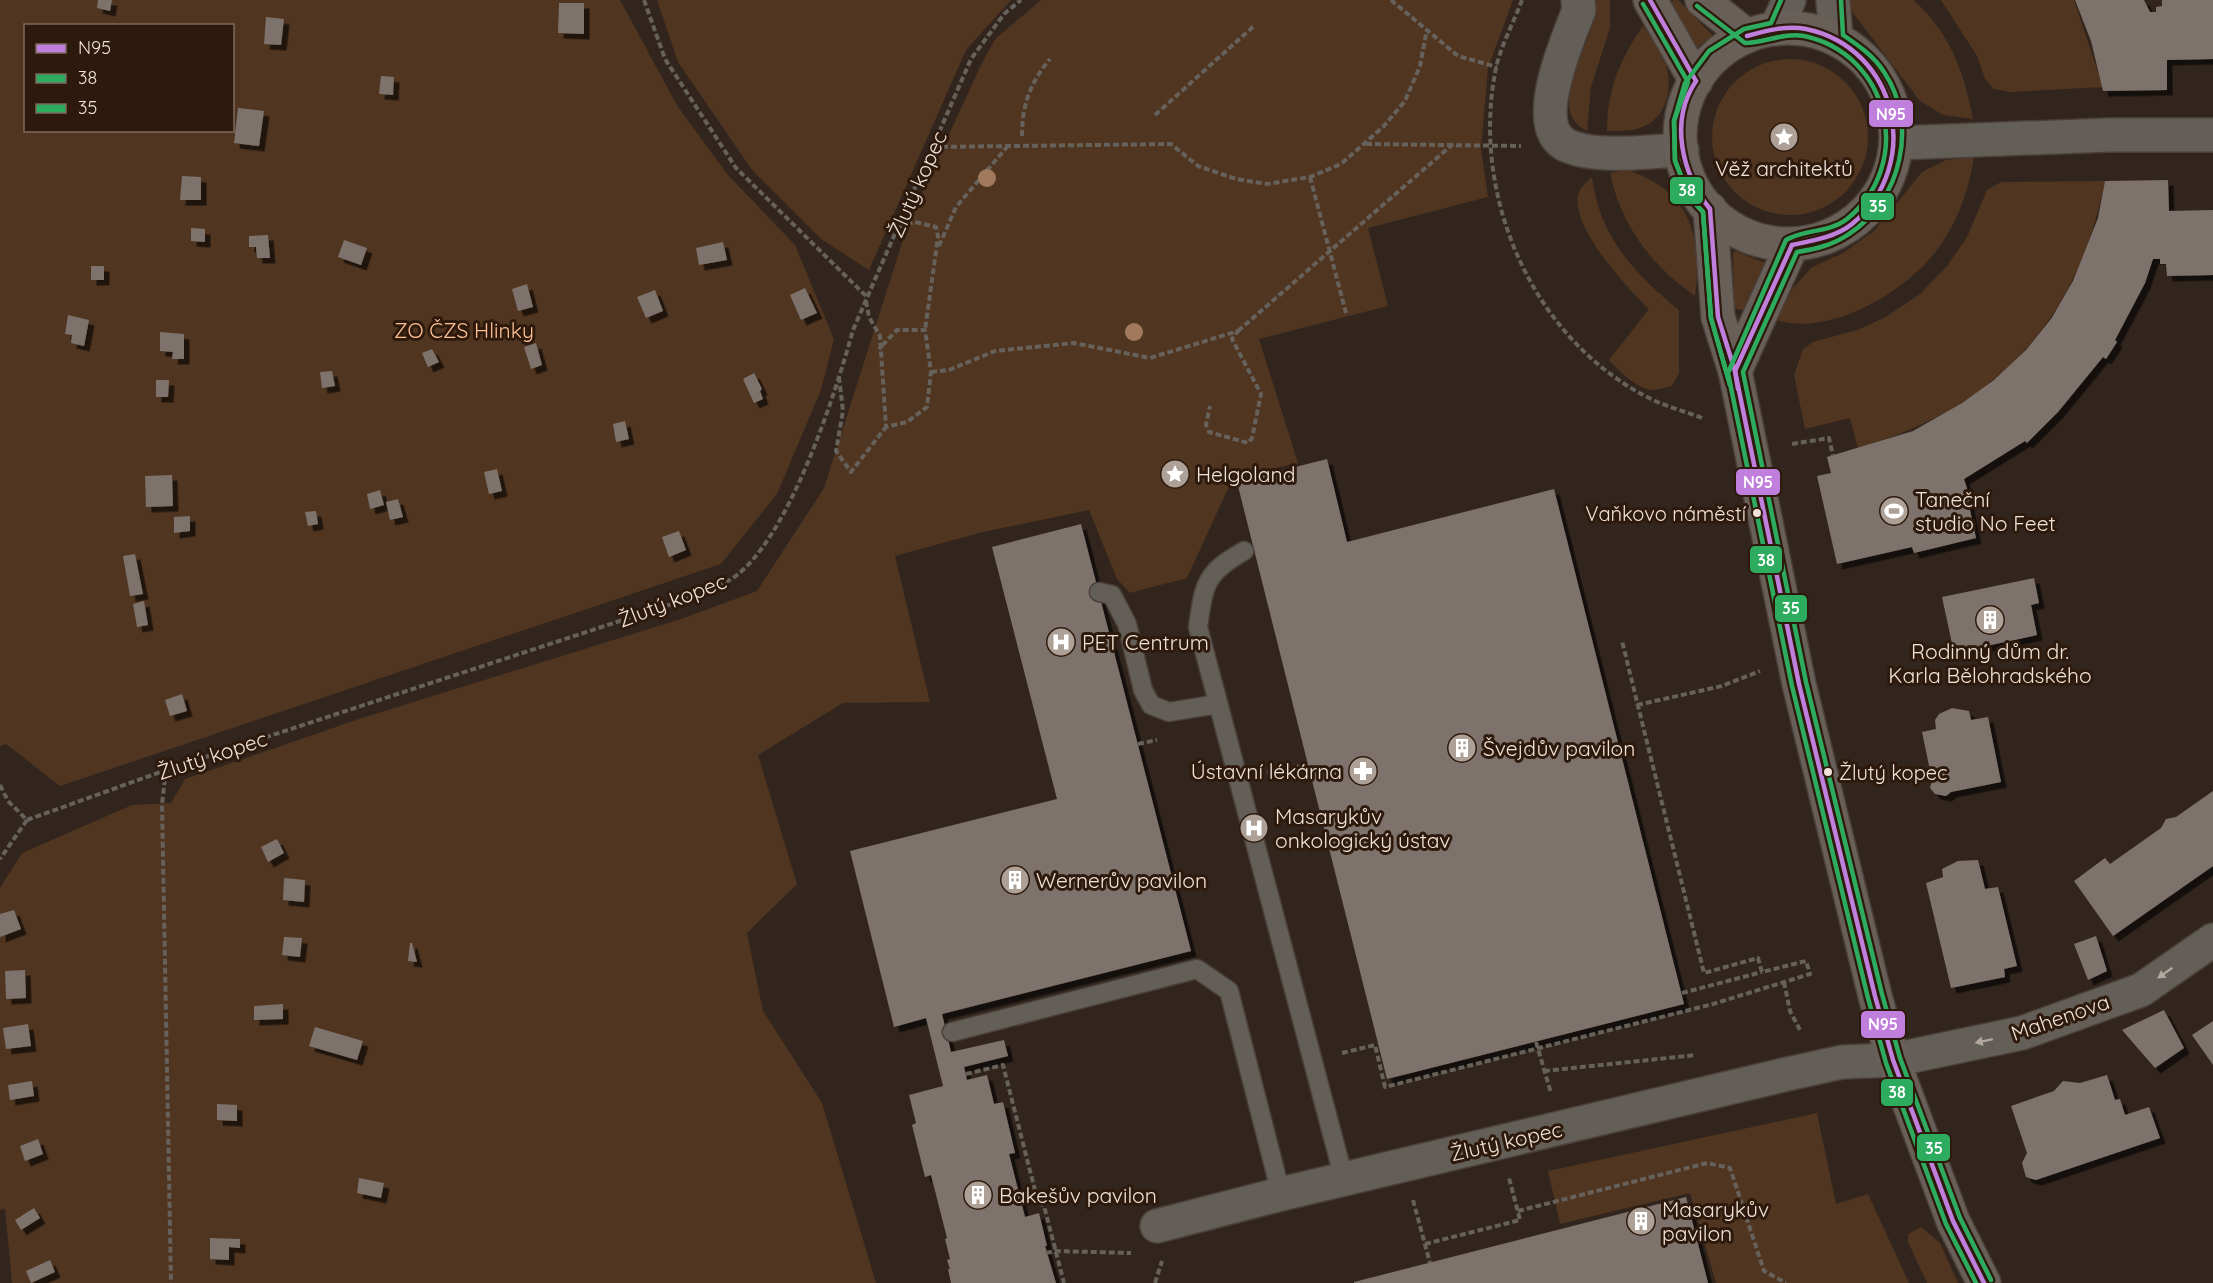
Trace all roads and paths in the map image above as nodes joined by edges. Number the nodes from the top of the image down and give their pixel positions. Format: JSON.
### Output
{"nodes":[{"id":1,"x":644,"y":0,"type":"edge"},
{"id":2,"x":1021,"y":0,"type":"edge"},
{"id":3,"x":1391,"y":0,"type":"edge"},
{"id":4,"x":1522,"y":0,"type":"edge"},
{"id":5,"x":1578,"y":0,"type":"edge"},
{"id":6,"x":1650,"y":0,"type":"edge"},
{"id":7,"x":1702,"y":0,"type":"edge"},
{"id":8,"x":1833,"y":0,"type":"edge"},
{"id":9,"x":1771,"y":21,"type":"edge"},
{"id":10,"x":1255,"y":25,"type":"dead end"},
{"id":11,"x":1427,"y":29,"type":"junction"},
{"id":12,"x":1836,"y":39,"type":"junction"},
{"id":13,"x":1050,"y":59,"type":"dead end"},
{"id":14,"x":1497,"y":67,"type":"junction"},
{"id":15,"x":1696,"y":81,"type":"junction"},
{"id":16,"x":1155,"y":115,"type":"dead end"},
{"id":17,"x":2213,"y":135,"type":"edge"},
{"id":18,"x":1022,"y":136,"type":"dead end"},
{"id":19,"x":1896,"y":143,"type":"junction"},
{"id":20,"x":1365,"y":144,"type":"junction"},
{"id":21,"x":1453,"y":144,"type":"junction"},
{"id":22,"x":1489,"y":144,"type":"junction"},
{"id":23,"x":1008,"y":146,"type":"junction"},
{"id":24,"x":933,"y":147,"type":"junction"},
{"id":25,"x":1682,"y":150,"type":"junction"},
{"id":26,"x":1310,"y":177,"type":"junction"},
{"id":27,"x":1710,"y":209,"type":"junction"},
{"id":28,"x":898,"y":227,"type":"junction"},
{"id":29,"x":1792,"y":245,"type":"junction"},
{"id":30,"x":1329,"y":251,"type":"junction"},
{"id":31,"x":936,"y":252,"type":"junction"},
{"id":32,"x":867,"y":299,"type":"junction"},
{"id":33,"x":1346,"y":313,"type":"dead end"},
{"id":34,"x":925,"y":330,"type":"junction"},
{"id":35,"x":1238,"y":331,"type":"junction"},
{"id":36,"x":879,"y":349,"type":"junction"},
{"id":37,"x":1735,"y":371,"type":"junction"},
{"id":38,"x":931,"y":372,"type":"junction"},
{"id":39,"x":839,"y":377,"type":"junction"},
{"id":40,"x":1210,"y":406,"type":"dead end"},
{"id":41,"x":1702,"y":418,"type":"dead end"},
{"id":42,"x":886,"y":427,"type":"junction"},
{"id":43,"x":1792,"y":444,"type":"dead end"},
{"id":44,"x":1833,"y":456,"type":"dead end"},
{"id":45,"x":1244,"y":551,"type":"dead end"},
{"id":46,"x":1099,"y":592,"type":"dead end"},
{"id":47,"x":1622,"y":641,"type":"dead end"},
{"id":48,"x":1766,"y":668,"type":"dead end"},
{"id":49,"x":1218,"y":704,"type":"junction"},
{"id":50,"x":1637,"y":705,"type":"junction"},
{"id":51,"x":166,"y":770,"type":"junction"},
{"id":52,"x":0,"y":785,"type":"edge"},
{"id":53,"x":27,"y":820,"type":"junction"},
{"id":54,"x":0,"y":860,"type":"edge"},
{"id":55,"x":2213,"y":940,"type":"edge"},
{"id":56,"x":1761,"y":972,"type":"junction"},
{"id":57,"x":1784,"y":982,"type":"junction"},
{"id":58,"x":1682,"y":993,"type":"dead end"},
{"id":59,"x":952,"y":1032,"type":"dead end"},
{"id":60,"x":1801,"y":1032,"type":"dead end"},
{"id":61,"x":1536,"y":1042,"type":"dead end"},
{"id":62,"x":1538,"y":1050,"type":"junction"},
{"id":63,"x":1340,"y":1054,"type":"dead end"},
{"id":64,"x":1705,"y":1054,"type":"dead end"},
{"id":65,"x":1893,"y":1060,"type":"junction"},
{"id":66,"x":1544,"y":1071,"type":"junction"},
{"id":67,"x":966,"y":1074,"type":"dead end"},
{"id":68,"x":1549,"y":1088,"type":"dead end"},
{"id":69,"x":1507,"y":1171,"type":"dead end"},
{"id":70,"x":1344,"y":1179,"type":"junction"},
{"id":71,"x":1281,"y":1194,"type":"junction"},
{"id":72,"x":1412,"y":1194,"type":"dead end"},
{"id":73,"x":1518,"y":1211,"type":"junction"},
{"id":74,"x":1154,"y":1244,"type":"junction"},
{"id":75,"x":1425,"y":1244,"type":"junction"},
{"id":76,"x":1055,"y":1251,"type":"junction"},
{"id":77,"x":1046,"y":1253,"type":"dead end"},
{"id":78,"x":1430,"y":1263,"type":"dead end"},
{"id":79,"x":171,"y":1283,"type":"edge"},
{"id":80,"x":1064,"y":1283,"type":"edge"},
{"id":81,"x":1155,"y":1283,"type":"edge"},
{"id":82,"x":1786,"y":1283,"type":"edge"},
{"id":83,"x":1984,"y":1283,"type":"edge"}],
"edges":[{"from":1,"to":32,"type":"path"},
{"from":2,"to":24,"type":"path","name":"Žlutý kopec"},
{"from":3,"to":11,"type":"path"},
{"from":4,"to":14,"type":"path"},
{"from":5,"to":25,"type":"street"},
{"from":6,"to":15,"type":"street"},
{"from":7,"to":9,"type":"street"},
{"from":8,"to":12,"type":"street"},
{"from":9,"to":12,"type":"street"},
{"from":9,"to":15,"type":"street"},
{"from":10,"to":16,"type":"path"},
{"from":11,"to":14,"type":"path"},
{"from":11,"to":20,"type":"path"},
{"from":12,"to":19,"type":"street"},
{"from":13,"to":18,"type":"path"},
{"from":14,"to":22,"type":"path"},
{"from":15,"to":25,"type":"street"},
{"from":17,"to":19,"type":"street"},
{"from":19,"to":29,"type":"street"},
{"from":20,"to":21,"type":"path"},
{"from":20,"to":26,"type":"path"},
{"from":21,"to":22,"type":"path"},
{"from":21,"to":30,"type":"path"},
{"from":22,"to":41,"type":"path"},
{"from":23,"to":24,"type":"path"},
{"from":23,"to":26,"type":"path"},
{"from":23,"to":31,"type":"path"},
{"from":24,"to":28,"type":"path","name":"Žlutý kopec"},
{"from":25,"to":27,"type":"street"},
{"from":26,"to":30,"type":"path"},
{"from":27,"to":29,"type":"street"},
{"from":27,"to":37,"type":"street"},
{"from":28,"to":31,"type":"path"},
{"from":28,"to":32,"type":"path","name":"Žlutý kopec"},
{"from":29,"to":37,"type":"street"},
{"from":30,"to":33,"type":"path"},
{"from":30,"to":35,"type":"path"},
{"from":31,"to":34,"type":"path"},
{"from":32,"to":36,"type":"path"},
{"from":32,"to":39,"type":"path","name":"Žlutý kopec"},
{"from":34,"to":36,"type":"path"},
{"from":34,"to":38,"type":"path"},
{"from":35,"to":38,"type":"path"},
{"from":35,"to":40,"type":"path"},
{"from":36,"to":42,"type":"path"},
{"from":37,"to":65,"type":"street"},
{"from":38,"to":42,"type":"path"},
{"from":39,"to":42,"type":"path"},
{"from":39,"to":51,"type":"path","name":"Žlutý kopec"},
{"from":43,"to":44,"type":"path"},
{"from":45,"to":49,"type":"lane"},
{"from":46,"to":49,"type":"lane"},
{"from":47,"to":50,"type":"path"},
{"from":48,"to":50,"type":"path"},
{"from":49,"to":70,"type":"lane"},
{"from":50,"to":56,"type":"path"},
{"from":51,"to":53,"type":"path","name":"Žlutý kopec"},
{"from":51,"to":79,"type":"path"},
{"from":52,"to":53,"type":"path"},
{"from":53,"to":54,"type":"path"},
{"from":55,"to":65,"type":"street","name":"Mahenova","one_way":true},
{"from":56,"to":57,"type":"path"},
{"from":56,"to":58,"type":"path"},
{"from":57,"to":60,"type":"path"},
{"from":57,"to":62,"type":"path"},
{"from":59,"to":71,"type":"lane"},
{"from":61,"to":62,"type":"path"},
{"from":62,"to":63,"type":"path"},
{"from":62,"to":66,"type":"path"},
{"from":64,"to":66,"type":"path"},
{"from":65,"to":70,"type":"street","name":"Žlutý kopec"},
{"from":65,"to":83,"type":"street"},
{"from":66,"to":68,"type":"path"},
{"from":67,"to":76,"type":"path"},
{"from":69,"to":73,"type":"path"},
{"from":70,"to":71,"type":"street","name":"Žlutý kopec"},
{"from":71,"to":74,"type":"street","name":"Žlutý kopec"},
{"from":72,"to":75,"type":"path"},
{"from":73,"to":75,"type":"path"},
{"from":73,"to":82,"type":"path"},
{"from":74,"to":76,"type":"path"},
{"from":74,"to":81,"type":"path"},
{"from":75,"to":78,"type":"path"},
{"from":76,"to":77,"type":"path"},
{"from":76,"to":80,"type":"path"}]}
